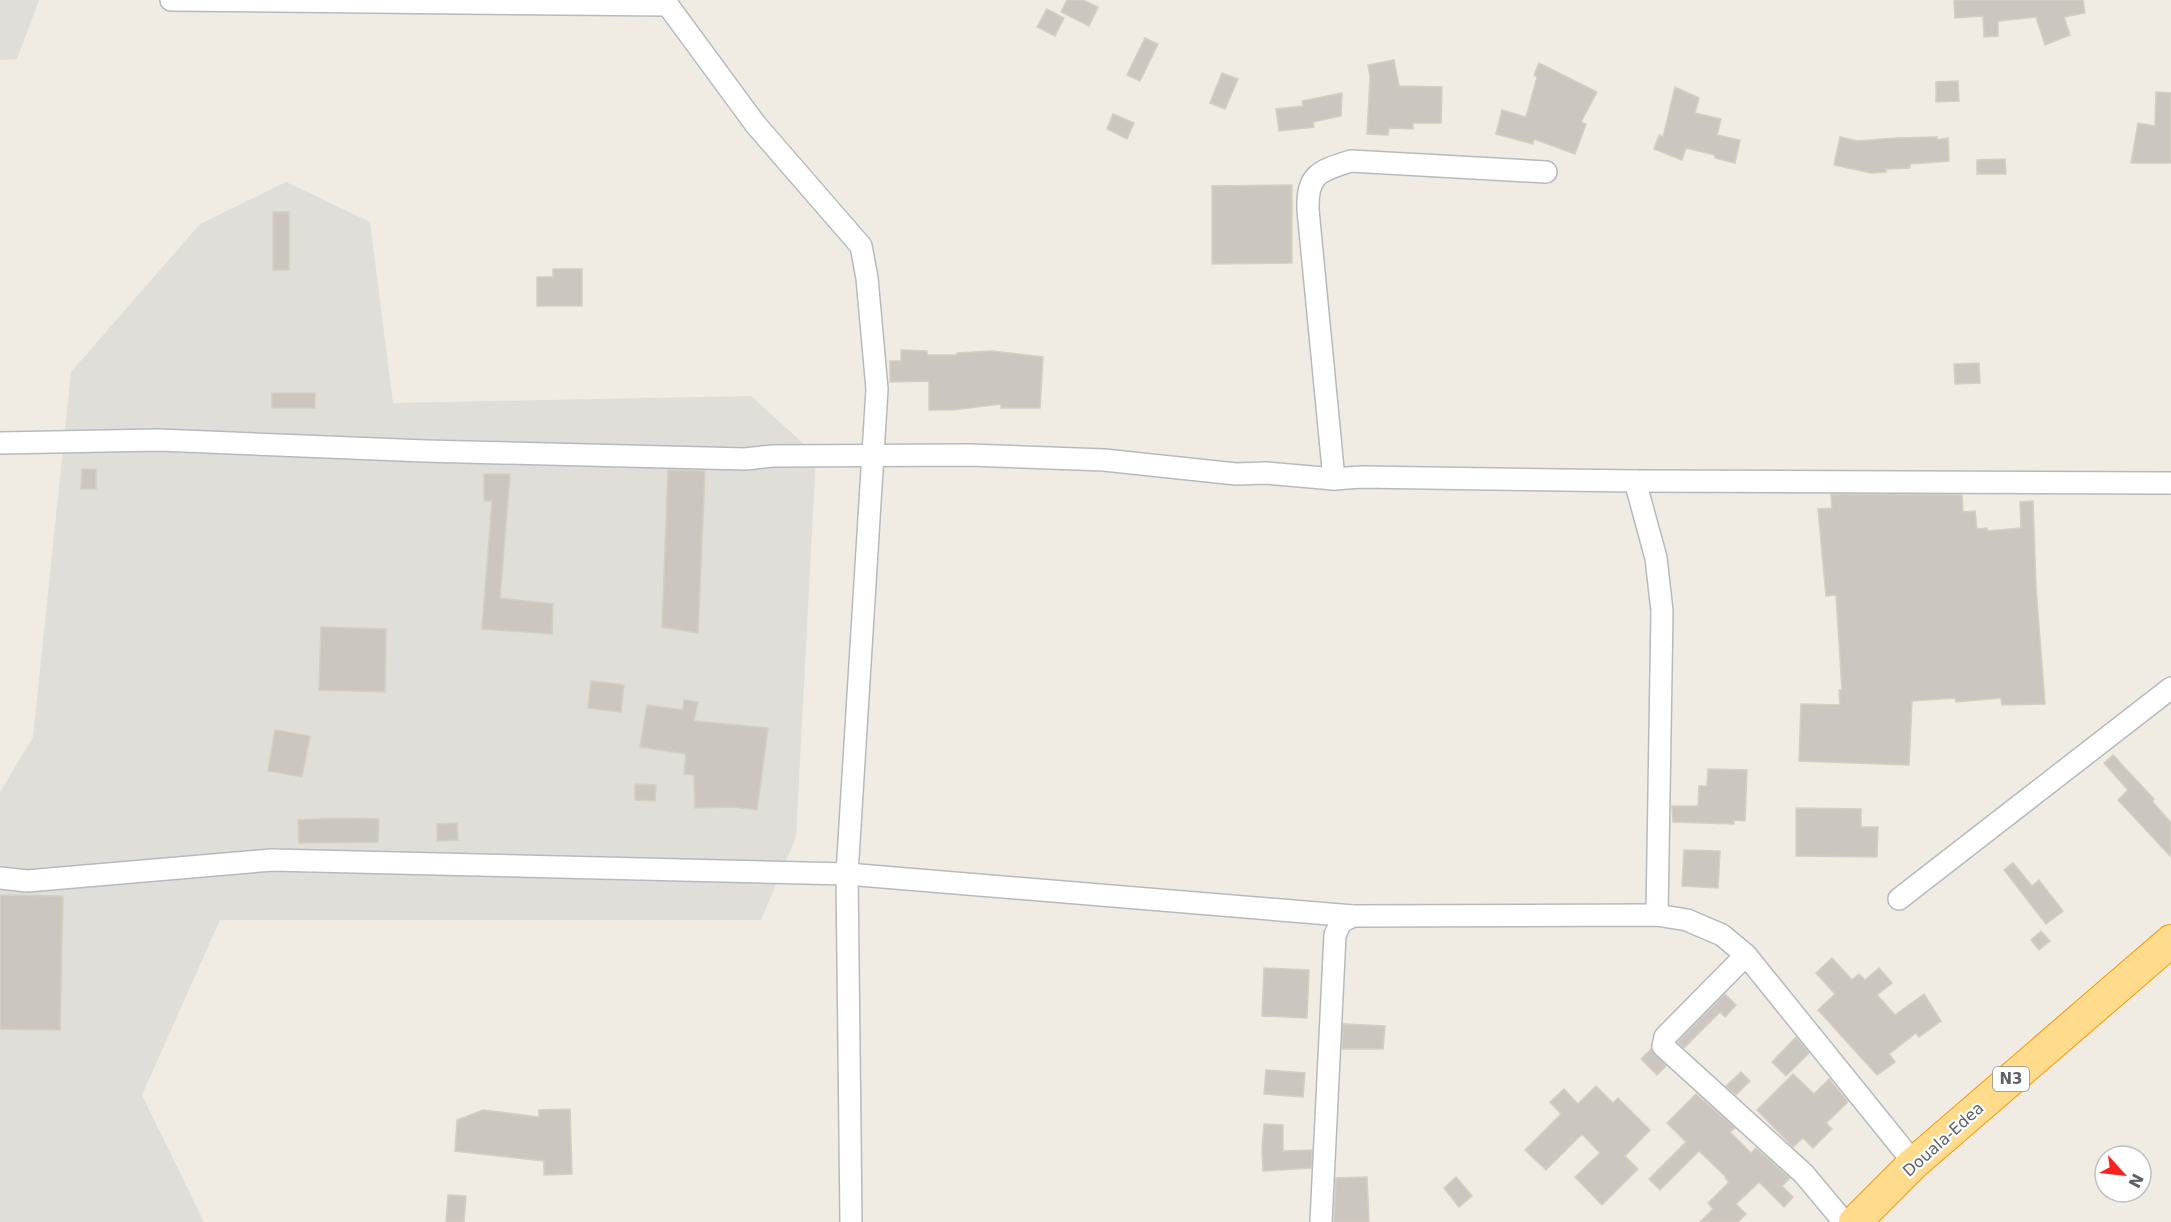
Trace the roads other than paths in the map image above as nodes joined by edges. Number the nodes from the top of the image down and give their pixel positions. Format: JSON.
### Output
{"nodes":[{"id":1,"x":171,"y":0,"type":"edge"},
{"id":2,"x":666,"y":2,"type":"edge"},
{"id":3,"x":1546,"y":172,"type":"dead end"},
{"id":4,"x":0,"y":443,"type":"edge"},
{"id":5,"x":872,"y":455,"type":"junction"},
{"id":6,"x":1334,"y":479,"type":"junction"},
{"id":7,"x":1635,"y":481,"type":"junction"},
{"id":8,"x":2171,"y":483,"type":"edge"},
{"id":9,"x":2171,"y":688,"type":"edge"},
{"id":10,"x":847,"y":874,"type":"junction"},
{"id":11,"x":0,"y":878,"type":"edge"},
{"id":12,"x":1899,"y":899,"type":"dead end"},
{"id":13,"x":1657,"y":915,"type":"junction"},
{"id":14,"x":1353,"y":916,"type":"junction"},
{"id":15,"x":2171,"y":941,"type":"edge"},
{"id":16,"x":1746,"y":955,"type":"junction"},
{"id":17,"x":1914,"y":1163,"type":"junction"},
{"id":18,"x":851,"y":1222,"type":"edge"},
{"id":19,"x":1321,"y":1222,"type":"edge"},
{"id":20,"x":1844,"y":1222,"type":"edge"},
{"id":21,"x":1855,"y":1222,"type":"edge"}],
"edges":[{"from":1,"to":2,"type":"street"},
{"from":2,"to":5,"type":"street"},
{"from":3,"to":6,"type":"street"},
{"from":4,"to":5,"type":"street"},
{"from":5,"to":6,"type":"street"},
{"from":5,"to":10,"type":"street"},
{"from":6,"to":7,"type":"street"},
{"from":7,"to":8,"type":"street"},
{"from":7,"to":13,"type":"street"},
{"from":9,"to":12,"type":"street"},
{"from":10,"to":11,"type":"street"},
{"from":10,"to":14,"type":"street"},
{"from":10,"to":18,"type":"street"},
{"from":13,"to":14,"type":"street"},
{"from":13,"to":16,"type":"street"},
{"from":14,"to":19,"type":"street"},
{"from":15,"to":17,"type":"highway","name":"Douala-Edea","number":"N3"},
{"from":16,"to":17,"type":"street"},
{"from":16,"to":20,"type":"street"},
{"from":17,"to":21,"type":"highway","name":"Douala-Edea","number":"N3"}]}
